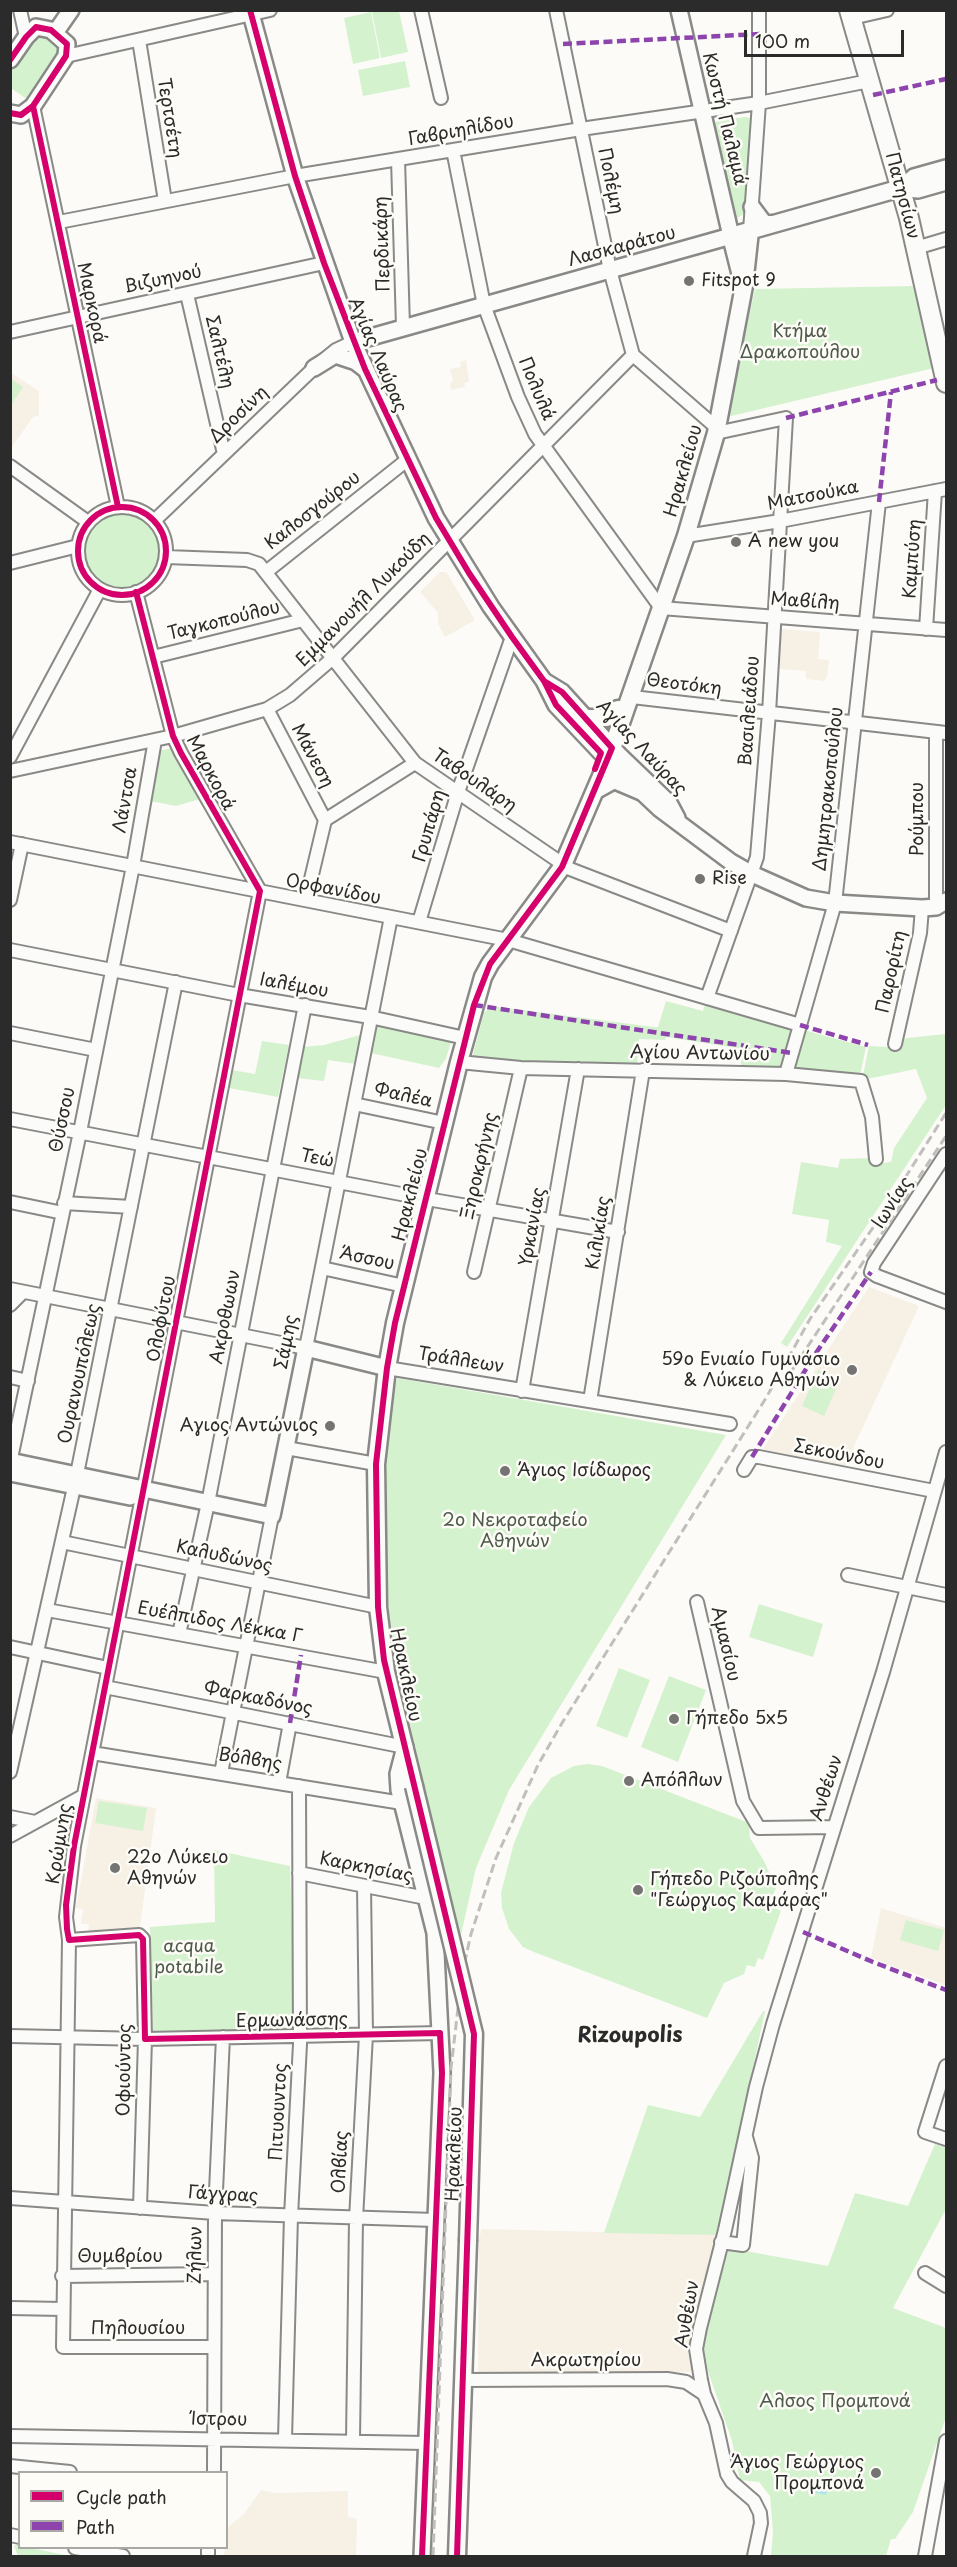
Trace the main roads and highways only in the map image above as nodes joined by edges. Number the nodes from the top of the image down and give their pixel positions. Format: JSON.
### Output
{"nodes":[{"id":1,"x":851,"y":14,"type":"edge"},
{"id":2,"x":901,"y":188,"type":"junction"},
{"id":3,"x":750,"y":231,"type":"junction"},
{"id":4,"x":731,"y":236,"type":"joint"},
{"id":5,"x":744,"y":286,"type":"junction"},
{"id":6,"x":941,"y":330,"type":"edge"},
{"id":7,"x":946,"y":383,"type":"edge"},
{"id":8,"x":641,"y":662,"type":"junction"},
{"id":9,"x":618,"y":709,"type":"junction"},
{"id":10,"x":586,"y":718,"type":"road end"},
{"id":11,"x":607,"y":751,"type":"junction"},
{"id":12,"x":596,"y":790,"type":"junction"},
{"id":13,"x":640,"y":791,"type":"road end"},
{"id":14,"x":576,"y":832,"type":"junction"},
{"id":15,"x":457,"y":2556,"type":"edge"}],
"edges":[{"from":1,"to":2,"type":"main road","name":"Πατησίων"},
{"from":2,"to":3,"type":"main road","name":"Λασκαράτου"},
{"from":2,"to":6,"type":"main road","name":"Πατησίων"},
{"from":3,"to":4,"type":"main road","name":"Λασκαράτου"},
{"from":3,"to":5,"type":"main road","name":"Ηρακλείου"},
{"from":4,"to":5,"type":"main road","name":"Ηρακλείου"},
{"from":5,"to":8,"type":"main road","name":"Ηρακλείου"},
{"from":6,"to":7,"type":"main road","name":"Πατησίων"},
{"from":8,"to":9,"type":"main road","name":"Ηρακλείου"},
{"from":8,"to":11,"type":"main road","name":"Ηρακλείου"},
{"from":9,"to":10,"type":"main road"},
{"from":9,"to":11,"type":"main road","name":"Ηρακλείου"},
{"from":11,"to":12,"type":"main road","name":"Ηρακλείου"},
{"from":11,"to":14,"type":"main road","name":"Ηρακλείου"},
{"from":12,"to":13,"type":"main road"},
{"from":12,"to":14,"type":"main road","name":"Ηρακλείου"},
{"from":14,"to":15,"type":"main road","name":"Ηρακλείου","bridge":true}]}
